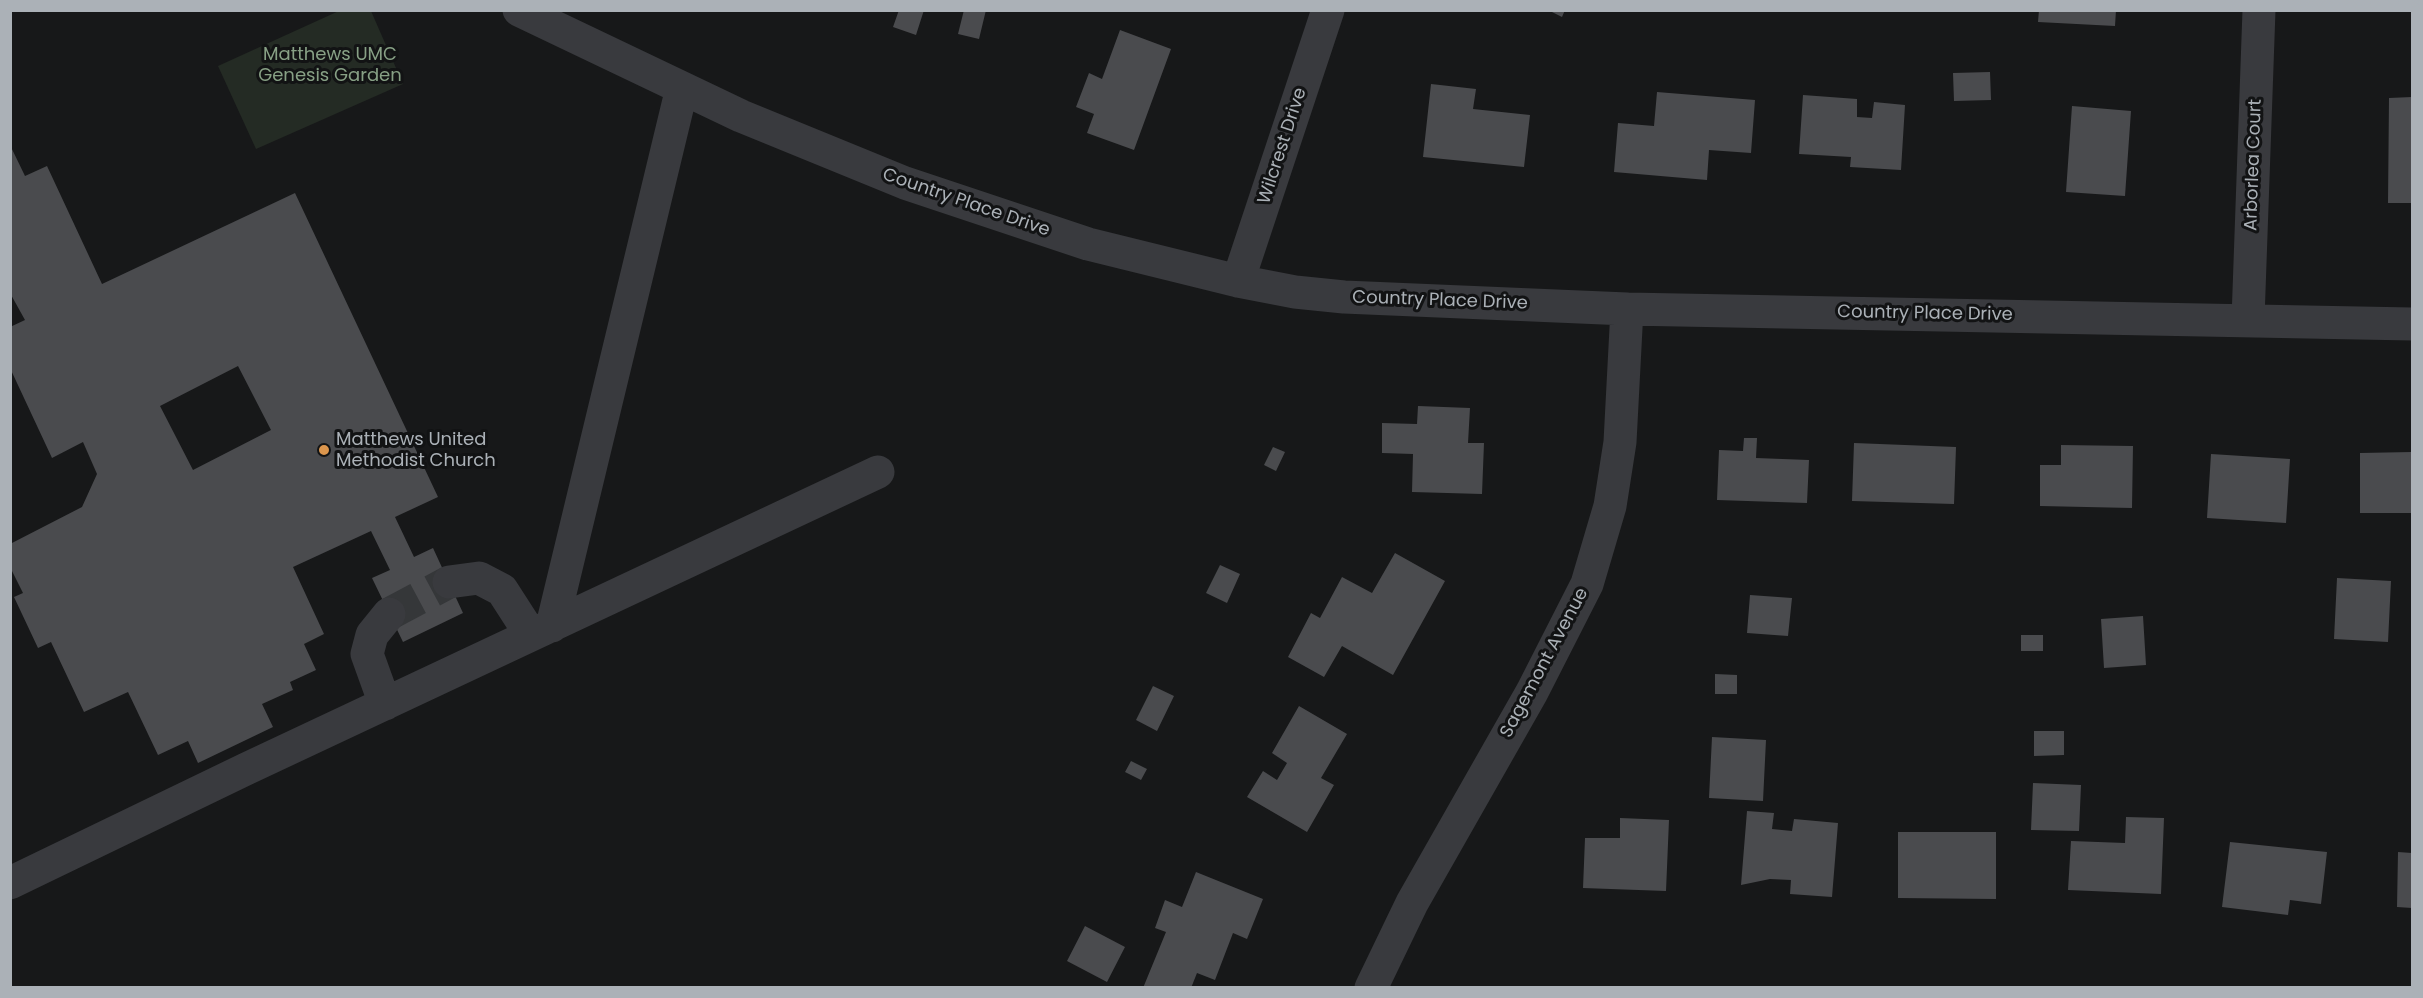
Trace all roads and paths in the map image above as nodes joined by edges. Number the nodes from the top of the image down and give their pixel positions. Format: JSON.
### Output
{"nodes":[{"id":1,"x":519,"y":10,"type":"edge"},
{"id":2,"x":1328,"y":10,"type":"edge"},
{"id":3,"x":2259,"y":10,"type":"edge"},
{"id":4,"x":682,"y":88,"type":"junction"},
{"id":5,"x":1238,"y":281,"type":"junction"},
{"id":6,"x":1627,"y":309,"type":"junction"},
{"id":7,"x":2248,"y":319,"type":"junction"},
{"id":8,"x":2412,"y":324,"type":"edge"},
{"id":9,"x":878,"y":472,"type":"dead end"},
{"id":10,"x":449,"y":582,"type":"tunnel mouth"},
{"id":11,"x":389,"y":614,"type":"tunnel mouth"},
{"id":12,"x":541,"y":631,"type":"junction"},
{"id":13,"x":385,"y":704,"type":"junction"},
{"id":14,"x":10,"y":884,"type":"edge"},
{"id":15,"x":1373,"y":987,"type":"edge"}],
"edges":[{"from":1,"to":4,"type":"street","name":"Country Place Drive"},
{"from":2,"to":5,"type":"street","name":"Wilcrest Drive"},
{"from":3,"to":7,"type":"street","name":"Arborlea Court"},
{"from":4,"to":5,"type":"street","name":"Country Place Drive"},
{"from":4,"to":12,"type":"street"},
{"from":5,"to":6,"type":"street","name":"Country Place Drive"},
{"from":6,"to":7,"type":"street","name":"Country Place Drive"},
{"from":6,"to":15,"type":"street","name":"Sagemont Avenue"},
{"from":7,"to":8,"type":"street","name":"Country Place Drive"},
{"from":9,"to":12,"type":"street"},
{"from":10,"to":12,"type":"street"},
{"from":11,"to":13,"type":"street"},
{"from":12,"to":13,"type":"street"},
{"from":13,"to":14,"type":"street"}]}
